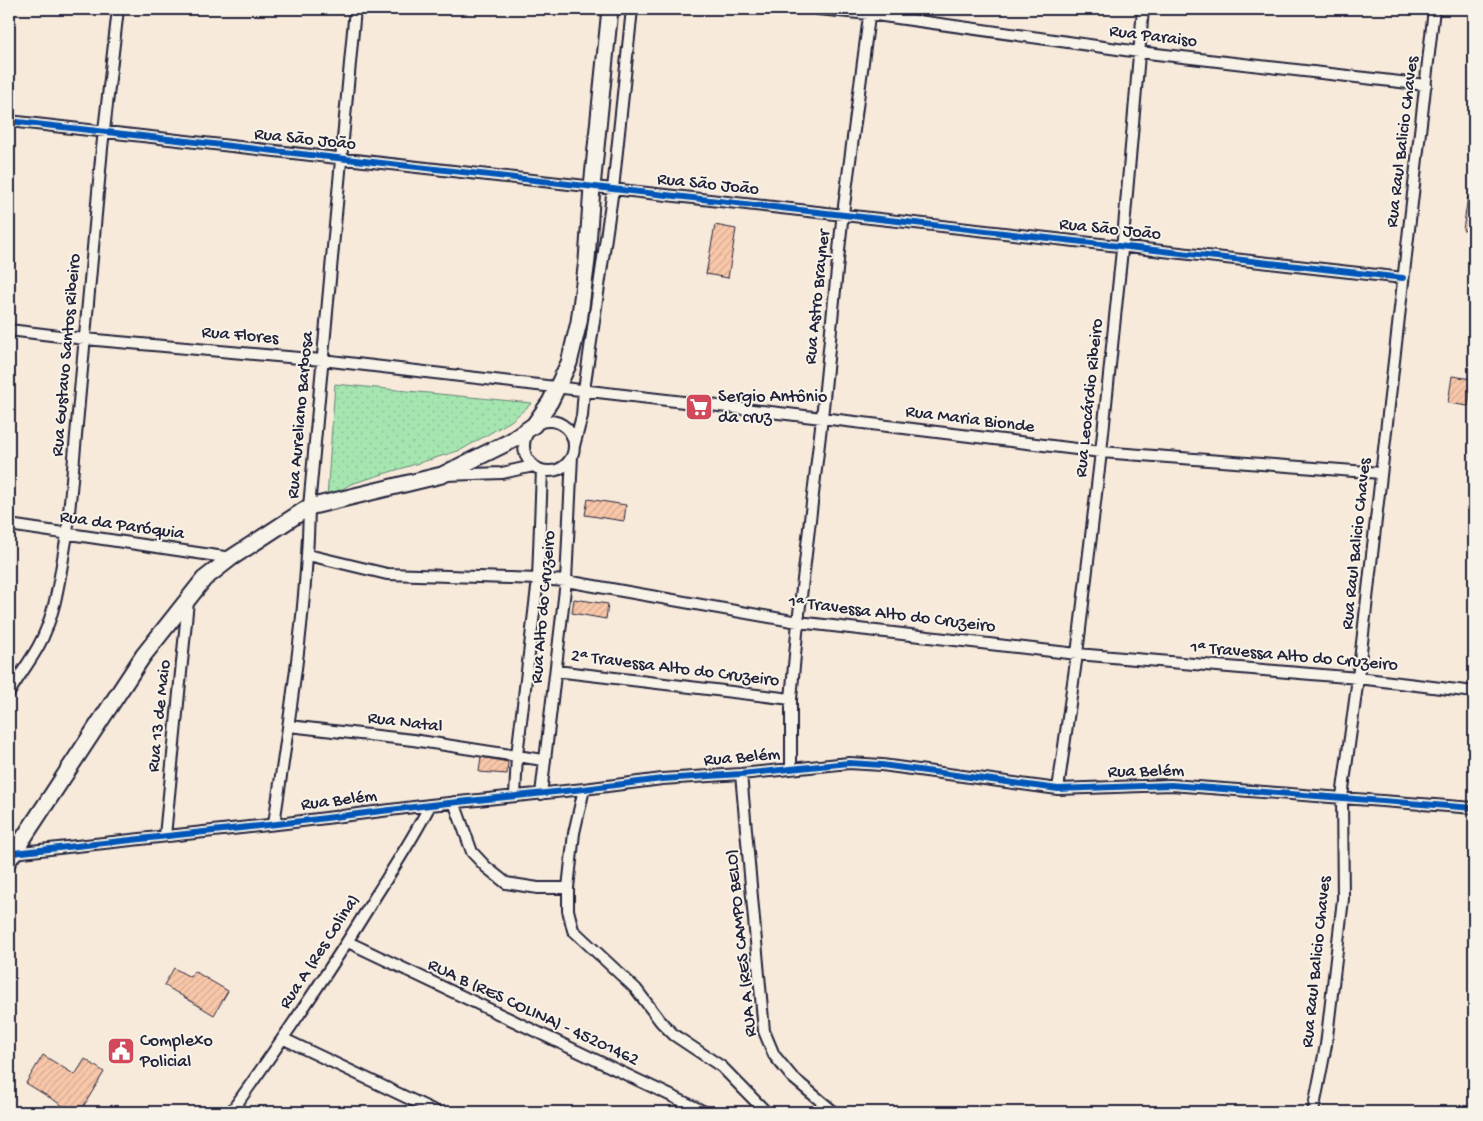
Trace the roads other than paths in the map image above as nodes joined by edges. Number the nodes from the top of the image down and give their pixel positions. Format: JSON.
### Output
{"nodes":[{"id":1,"x":118,"y":9,"type":"edge"},
{"id":2,"x":355,"y":9,"type":"edge"},
{"id":3,"x":610,"y":9,"type":"edge"},
{"id":4,"x":632,"y":9,"type":"edge"},
{"id":5,"x":818,"y":9,"type":"edge"},
{"id":6,"x":1143,"y":9,"type":"edge"},
{"id":7,"x":1434,"y":9,"type":"edge"},
{"id":8,"x":870,"y":12,"type":"edge"},
{"id":9,"x":1139,"y":52,"type":"junction"},
{"id":10,"x":1426,"y":85,"type":"junction"},
{"id":11,"x":9,"y":122,"type":"edge"},
{"id":12,"x":104,"y":132,"type":"junction"},
{"id":13,"x":342,"y":159,"type":"junction"},
{"id":14,"x":592,"y":187,"type":"junction"},
{"id":15,"x":613,"y":189,"type":"junction"},
{"id":16,"x":843,"y":215,"type":"junction"},
{"id":17,"x":1123,"y":246,"type":"junction"},
{"id":18,"x":1403,"y":278,"type":"junction"},
{"id":19,"x":9,"y":330,"type":"edge"},
{"id":20,"x":85,"y":339,"type":"junction"},
{"id":21,"x":322,"y":360,"type":"junction"},
{"id":22,"x":557,"y":387,"type":"junction"},
{"id":23,"x":584,"y":390,"type":"junction"},
{"id":24,"x":822,"y":418,"type":"junction"},
{"id":25,"x":534,"y":425,"type":"junction"},
{"id":26,"x":573,"y":451,"type":"junction"},
{"id":27,"x":1101,"y":452,"type":"junction"},
{"id":28,"x":538,"y":468,"type":"junction"},
{"id":29,"x":1381,"y":473,"type":"junction"},
{"id":30,"x":442,"y":476,"type":"junction"},
{"id":31,"x":309,"y":507,"type":"junction"},
{"id":32,"x":9,"y":525,"type":"edge"},
{"id":33,"x":67,"y":535,"type":"junction"},
{"id":34,"x":308,"y":555,"type":"junction"},
{"id":35,"x":231,"y":558,"type":"junction"},
{"id":36,"x":538,"y":579,"type":"junction"},
{"id":37,"x":566,"y":581,"type":"junction"},
{"id":38,"x":188,"y":599,"type":"junction"},
{"id":39,"x":798,"y":622,"type":"junction"},
{"id":40,"x":1077,"y":654,"type":"junction"},
{"id":41,"x":556,"y":671,"type":"junction"},
{"id":42,"x":1358,"y":678,"type":"junction"},
{"id":43,"x":9,"y":692,"type":"edge"},
{"id":44,"x":1474,"y":692,"type":"edge"},
{"id":45,"x":791,"y":699,"type":"junction"},
{"id":46,"x":289,"y":726,"type":"junction"},
{"id":47,"x":517,"y":755,"type":"junction"},
{"id":48,"x":544,"y":760,"type":"junction"},
{"id":49,"x":791,"y":769,"type":"junction"},
{"id":50,"x":741,"y":774,"type":"junction"},
{"id":51,"x":584,"y":789,"type":"junction"},
{"id":52,"x":1058,"y":789,"type":"junction"},
{"id":53,"x":541,"y":794,"type":"junction"},
{"id":54,"x":515,"y":796,"type":"junction"},
{"id":55,"x":1342,"y":797,"type":"junction"},
{"id":56,"x":454,"y":802,"type":"junction"},
{"id":57,"x":430,"y":805,"type":"junction"},
{"id":58,"x":1474,"y":808,"type":"edge"},
{"id":59,"x":274,"y":824,"type":"junction"},
{"id":60,"x":165,"y":836,"type":"junction"},
{"id":61,"x":11,"y":857,"type":"edge"},
{"id":62,"x":568,"y":888,"type":"junction"},
{"id":63,"x":348,"y":942,"type":"junction"},
{"id":64,"x":284,"y":1039,"type":"junction"},
{"id":65,"x":230,"y":1112,"type":"edge"},
{"id":66,"x":437,"y":1112,"type":"edge"},
{"id":67,"x":705,"y":1112,"type":"edge"},
{"id":68,"x":766,"y":1112,"type":"edge"},
{"id":69,"x":834,"y":1112,"type":"edge"},
{"id":70,"x":1313,"y":1112,"type":"edge"}],
"edges":[{"from":1,"to":12,"type":"street","name":"Rua Gustavo Santos Ribeiro"},
{"from":2,"to":13,"type":"street","name":"Rua Aureliano Barbosa"},
{"from":3,"to":14,"type":"main road"},
{"from":4,"to":15,"type":"street","name":"Rua Alto do Cruzeiro"},
{"from":5,"to":8,"type":"street","name":"Rua Paraiso"},
{"from":6,"to":9,"type":"street","name":"Rua Leocárdio Ribeiro"},
{"from":7,"to":10,"type":"street","name":"Rua Raul Balicio Chaves"},
{"from":8,"to":9,"type":"street","name":"Rua Paraiso"},
{"from":8,"to":16,"type":"street","name":"Rua Astro Brayner"},
{"from":9,"to":10,"type":"street","name":"Rua Paraiso"},
{"from":9,"to":17,"type":"street","name":"Rua Leocárdio Ribeiro"},
{"from":10,"to":18,"type":"street","name":"Rua Raul Balicio Chaves"},
{"from":11,"to":12,"type":"street","name":"Rua São João"},
{"from":12,"to":13,"type":"street","name":"Rua São João"},
{"from":12,"to":20,"type":"street","name":"Rua Gustavo Santos Ribeiro"},
{"from":13,"to":14,"type":"street","name":"Rua São João"},
{"from":13,"to":21,"type":"street","name":"Rua Aureliano Barbosa"},
{"from":14,"to":15,"type":"street","name":"Rua São João"},
{"from":14,"to":22,"type":"main road"},
{"from":15,"to":16,"type":"street","name":"Rua São João"},
{"from":15,"to":23,"type":"street","name":"Rua Alto do Cruzeiro"},
{"from":16,"to":17,"type":"street","name":"Rua São João"},
{"from":16,"to":24,"type":"street","name":"Rua Astro Brayner"},
{"from":17,"to":18,"type":"street","name":"Rua São João"},
{"from":17,"to":27,"type":"street","name":"Rua Leocárdio Ribeiro"},
{"from":18,"to":29,"type":"street","name":"Rua Raul Balicio Chaves"},
{"from":19,"to":20,"type":"street","name":"Rua Flores"},
{"from":20,"to":21,"type":"street","name":"Rua Flores"},
{"from":20,"to":33,"type":"street","name":"Rua Gustavo Santos Ribeiro"},
{"from":21,"to":22,"type":"street","name":"Rua Flores"},
{"from":21,"to":31,"type":"street","name":"Rua Aureliano Barbosa"},
{"from":22,"to":23,"type":"street","name":"Rua Maria Bionde"},
{"from":22,"to":25,"type":"main road"},
{"from":23,"to":24,"type":"street","name":"Rua Maria Bionde"},
{"from":23,"to":26,"type":"street","name":"Rua Alto do Cruzeiro"},
{"from":24,"to":27,"type":"street","name":"Rua Maria Bionde"},
{"from":24,"to":39,"type":"street","name":"Rua Astro Brayner"},
{"from":25,"to":26,"type":"street"},
{"from":25,"to":28,"type":"street"},
{"from":25,"to":30,"type":"main road"},
{"from":26,"to":28,"type":"street"},
{"from":26,"to":37,"type":"street","name":"Rua Alto do Cruzeiro"},
{"from":27,"to":29,"type":"street","name":"Rua Maria Bionde"},
{"from":27,"to":40,"type":"street","name":"Rua Leocárdio Ribeiro"},
{"from":28,"to":30,"type":"street"},
{"from":28,"to":36,"type":"street","name":"Rua Alto do Cruzeiro"},
{"from":29,"to":42,"type":"street","name":"Rua Raul Balicio Chaves"},
{"from":30,"to":31,"type":"main road"},
{"from":31,"to":34,"type":"street","name":"Rua Aureliano Barbosa"},
{"from":31,"to":35,"type":"main road"},
{"from":32,"to":33,"type":"street","name":"Rua da Paróquia"},
{"from":33,"to":35,"type":"street","name":"Rua da Paróquia"},
{"from":33,"to":43,"type":"street","name":"Rua Gustavo Santos Ribeiro"},
{"from":34,"to":36,"type":"street","name":"1ª Travessa Alto do Cruzeiro"},
{"from":34,"to":46,"type":"street","name":"Rua Aureliano Barbosa"},
{"from":35,"to":38,"type":"main road"},
{"from":36,"to":37,"type":"street","name":"1ª Travessa Alto do Cruzeiro"},
{"from":36,"to":47,"type":"street","name":"Rua Alto do Cruzeiro"},
{"from":37,"to":39,"type":"street","name":"1ª Travessa Alto do Cruzeiro"},
{"from":37,"to":41,"type":"street","name":"Rua Alto do Cruzeiro"},
{"from":38,"to":60,"type":"street","name":"Rua 13 de Maio"},
{"from":38,"to":61,"type":"main road"},
{"from":39,"to":40,"type":"street","name":"1ª Travessa Alto do Cruzeiro"},
{"from":39,"to":45,"type":"street","name":"Rua Astro Brayner"},
{"from":40,"to":42,"type":"street","name":"1ª Travessa Alto do Cruzeiro"},
{"from":40,"to":52,"type":"street","name":"Rua Leocárdio Ribeiro"},
{"from":41,"to":45,"type":"street","name":"2ª Travessa Alto do Cruzeiro"},
{"from":41,"to":48,"type":"street","name":"Rua Alto do Cruzeiro"},
{"from":42,"to":44,"type":"street","name":"1ª Travessa Alto do Cruzeiro"},
{"from":42,"to":55,"type":"street","name":"Rua Raul Balicio Chaves"},
{"from":45,"to":49,"type":"street","name":"Rua Astro Brayner"},
{"from":46,"to":47,"type":"street","name":"Rua Natal"},
{"from":46,"to":59,"type":"street","name":"Rua Aureliano Barbosa"},
{"from":47,"to":48,"type":"street"},
{"from":47,"to":54,"type":"street","name":"Rua Alto do Cruzeiro"},
{"from":48,"to":53,"type":"street","name":"Rua Alto do Cruzeiro"},
{"from":49,"to":50,"type":"street","name":"Rua Belém"},
{"from":49,"to":52,"type":"street","name":"Rua Belém"},
{"from":50,"to":51,"type":"street","name":"Rua Belém"},
{"from":50,"to":69,"type":"street","name":"RUA A (RES CAMPO BELO)"},
{"from":51,"to":53,"type":"street","name":"Rua Belém"},
{"from":51,"to":62,"type":"street"},
{"from":52,"to":55,"type":"street","name":"Rua Belém"},
{"from":53,"to":54,"type":"street","name":"Rua Belém"},
{"from":54,"to":56,"type":"street","name":"Rua Belém"},
{"from":55,"to":58,"type":"street","name":"Rua Belém"},
{"from":55,"to":70,"type":"street","name":"Rua Raul Balicio Chaves"},
{"from":56,"to":57,"type":"street","name":"Rua Belém"},
{"from":56,"to":62,"type":"street"},
{"from":57,"to":59,"type":"street","name":"Rua Belém"},
{"from":57,"to":63,"type":"street","name":"Rua A (Res Colina)"},
{"from":59,"to":60,"type":"street","name":"Rua Belém"},
{"from":60,"to":61,"type":"street","name":"Rua Belém"},
{"from":62,"to":68,"type":"street"},
{"from":63,"to":64,"type":"street","name":"Rua A (Res Colina)"},
{"from":63,"to":67,"type":"street","name":"RUA B (RES COLINA) - 45201462"},
{"from":64,"to":65,"type":"street","name":"Rua A (Res Colina)"},
{"from":64,"to":66,"type":"street"}]}
